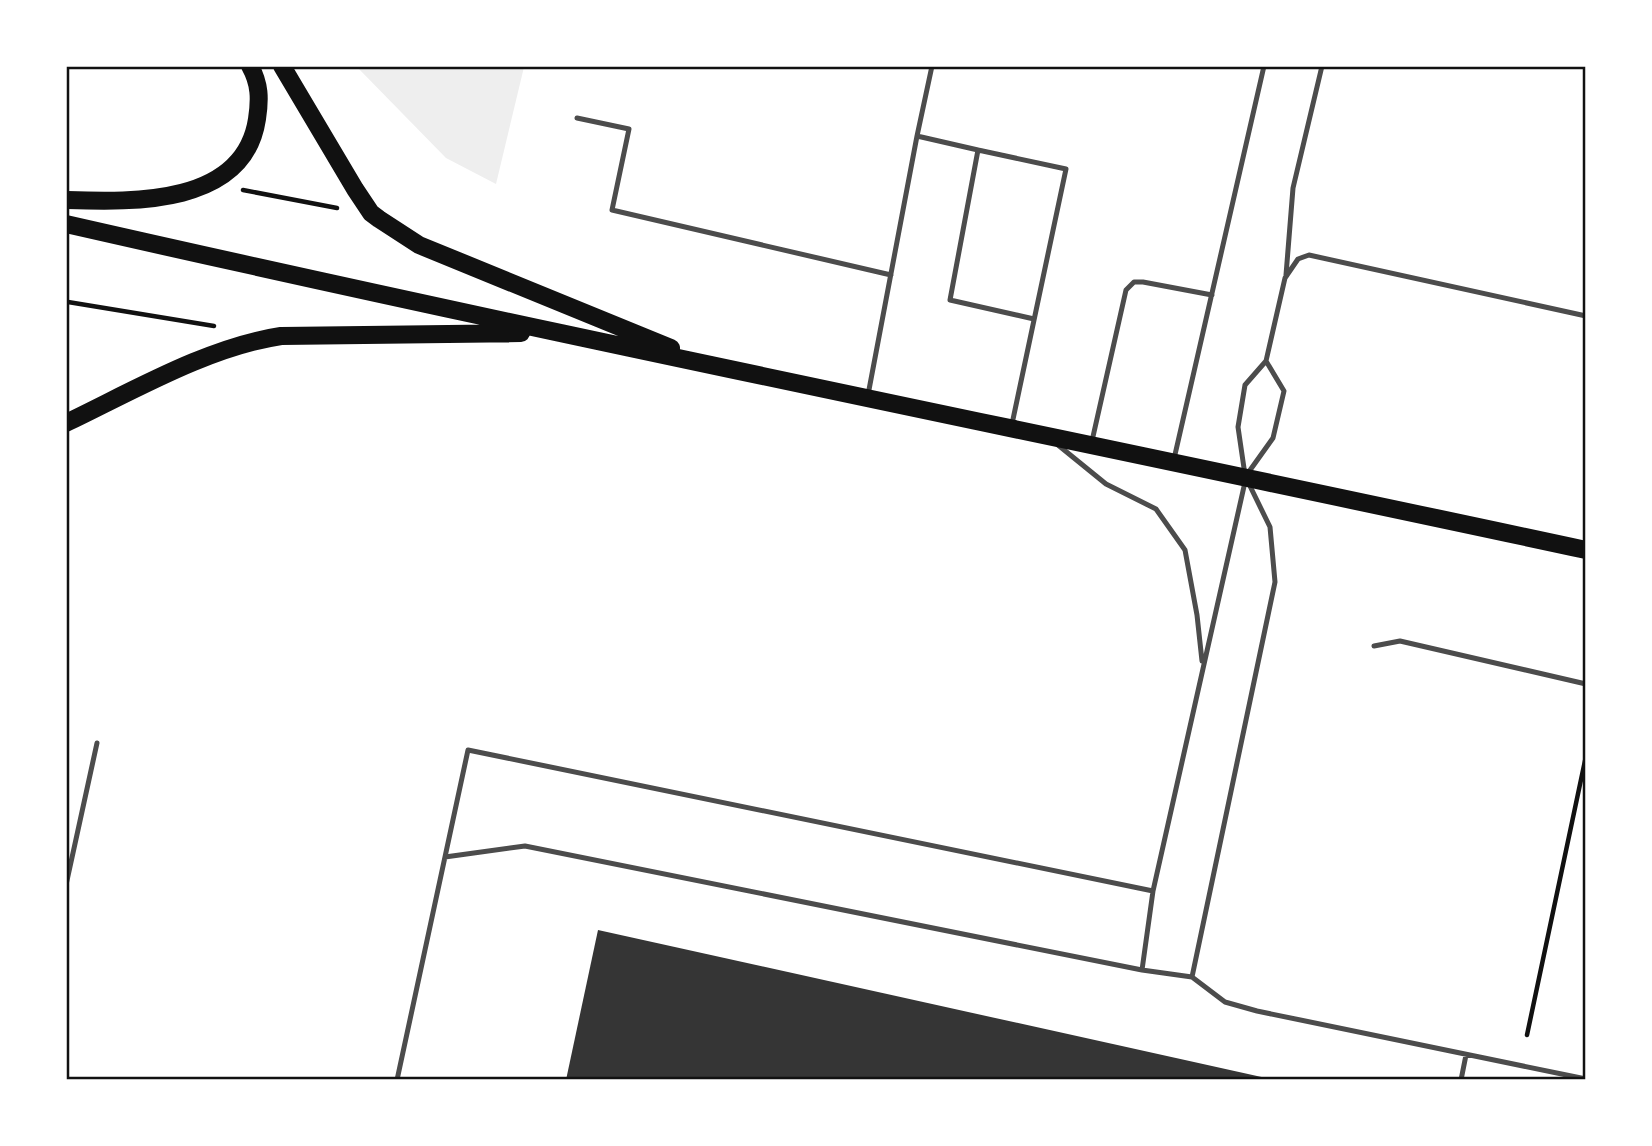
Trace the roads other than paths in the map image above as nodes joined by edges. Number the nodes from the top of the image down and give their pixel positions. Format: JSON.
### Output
{"nodes":[{"id":1,"x":250,"y":66,"type":"edge"},
{"id":2,"x":282,"y":66,"type":"edge"},
{"id":3,"x":932,"y":66,"type":"edge"},
{"id":4,"x":1264,"y":66,"type":"edge"},
{"id":5,"x":1322,"y":66,"type":"edge"},
{"id":6,"x":577,"y":118,"type":"dead end"},
{"id":7,"x":917,"y":136,"type":"junction"},
{"id":8,"x":978,"y":150,"type":"junction"},
{"id":9,"x":66,"y":200,"type":"edge"},
{"id":10,"x":66,"y":224,"type":"edge"},
{"id":11,"x":891,"y":275,"type":"junction"},
{"id":12,"x":1285,"y":278,"type":"junction"},
{"id":13,"x":1212,"y":295,"type":"junction"},
{"id":14,"x":1586,"y":316,"type":"edge"},
{"id":15,"x":1034,"y":319,"type":"junction"},
{"id":16,"x":552,"y":332,"type":"junction"},
{"id":17,"x":1266,"y":361,"type":"junction"},
{"id":18,"x":707,"y":363,"type":"junction"},
{"id":19,"x":867,"y":397,"type":"junction"},
{"id":20,"x":66,"y":423,"type":"edge"},
{"id":21,"x":1011,"y":427,"type":"junction"},
{"id":22,"x":1044,"y":434,"type":"junction"},
{"id":23,"x":1092,"y":444,"type":"junction"},
{"id":24,"x":1173,"y":462,"type":"junction"},
{"id":25,"x":1246,"y":477,"type":"junction"},
{"id":26,"x":1586,"y":550,"type":"edge"},
{"id":27,"x":1374,"y":646,"type":"dead end"},
{"id":28,"x":1203,"y":666,"type":"junction"},
{"id":29,"x":1586,"y":684,"type":"edge"},
{"id":30,"x":97,"y":743,"type":"dead end"},
{"id":31,"x":445,"y":858,"type":"junction"},
{"id":32,"x":66,"y":885,"type":"edge"},
{"id":33,"x":1153,"y":891,"type":"junction"},
{"id":34,"x":1142,"y":970,"type":"junction"},
{"id":35,"x":1192,"y":977,"type":"junction"},
{"id":36,"x":1466,"y":1055,"type":"junction"},
{"id":37,"x":1586,"y":1079,"type":"edge"},
{"id":38,"x":397,"y":1080,"type":"edge"},
{"id":39,"x":1461,"y":1080,"type":"edge"}],
"edges":[{"from":1,"to":9,"type":"main road"},
{"from":2,"to":18,"type":"main road"},
{"from":3,"to":7,"type":"lane"},
{"from":4,"to":13,"type":"lane"},
{"from":5,"to":12,"type":"lane"},
{"from":6,"to":11,"type":"lane"},
{"from":7,"to":8,"type":"lane"},
{"from":7,"to":11,"type":"lane"},
{"from":8,"to":15,"type":"lane"},
{"from":8,"to":15,"type":"lane"},
{"from":10,"to":16,"type":"main road"},
{"from":11,"to":19,"type":"lane"},
{"from":12,"to":14,"type":"lane"},
{"from":12,"to":17,"type":"lane"},
{"from":13,"to":23,"type":"lane"},
{"from":13,"to":24,"type":"lane"},
{"from":15,"to":21,"type":"lane"},
{"from":16,"to":18,"type":"main road"},
{"from":16,"to":20,"type":"main road"},
{"from":17,"to":25,"type":"lane"},
{"from":17,"to":25,"type":"lane"},
{"from":18,"to":19,"type":"main road"},
{"from":19,"to":21,"type":"main road"},
{"from":21,"to":22,"type":"main road"},
{"from":22,"to":23,"type":"main road"},
{"from":22,"to":28,"type":"lane"},
{"from":23,"to":24,"type":"main road"},
{"from":24,"to":25,"type":"main road"},
{"from":25,"to":26,"type":"main road"},
{"from":25,"to":28,"type":"lane"},
{"from":25,"to":35,"type":"lane"},
{"from":27,"to":29,"type":"lane"},
{"from":28,"to":33,"type":"lane"},
{"from":30,"to":32,"type":"lane"},
{"from":31,"to":33,"type":"lane"},
{"from":31,"to":34,"type":"lane"},
{"from":31,"to":38,"type":"lane"},
{"from":33,"to":34,"type":"lane"},
{"from":34,"to":35,"type":"lane"},
{"from":35,"to":36,"type":"lane"},
{"from":36,"to":37,"type":"lane"},
{"from":36,"to":39,"type":"lane"}]}
